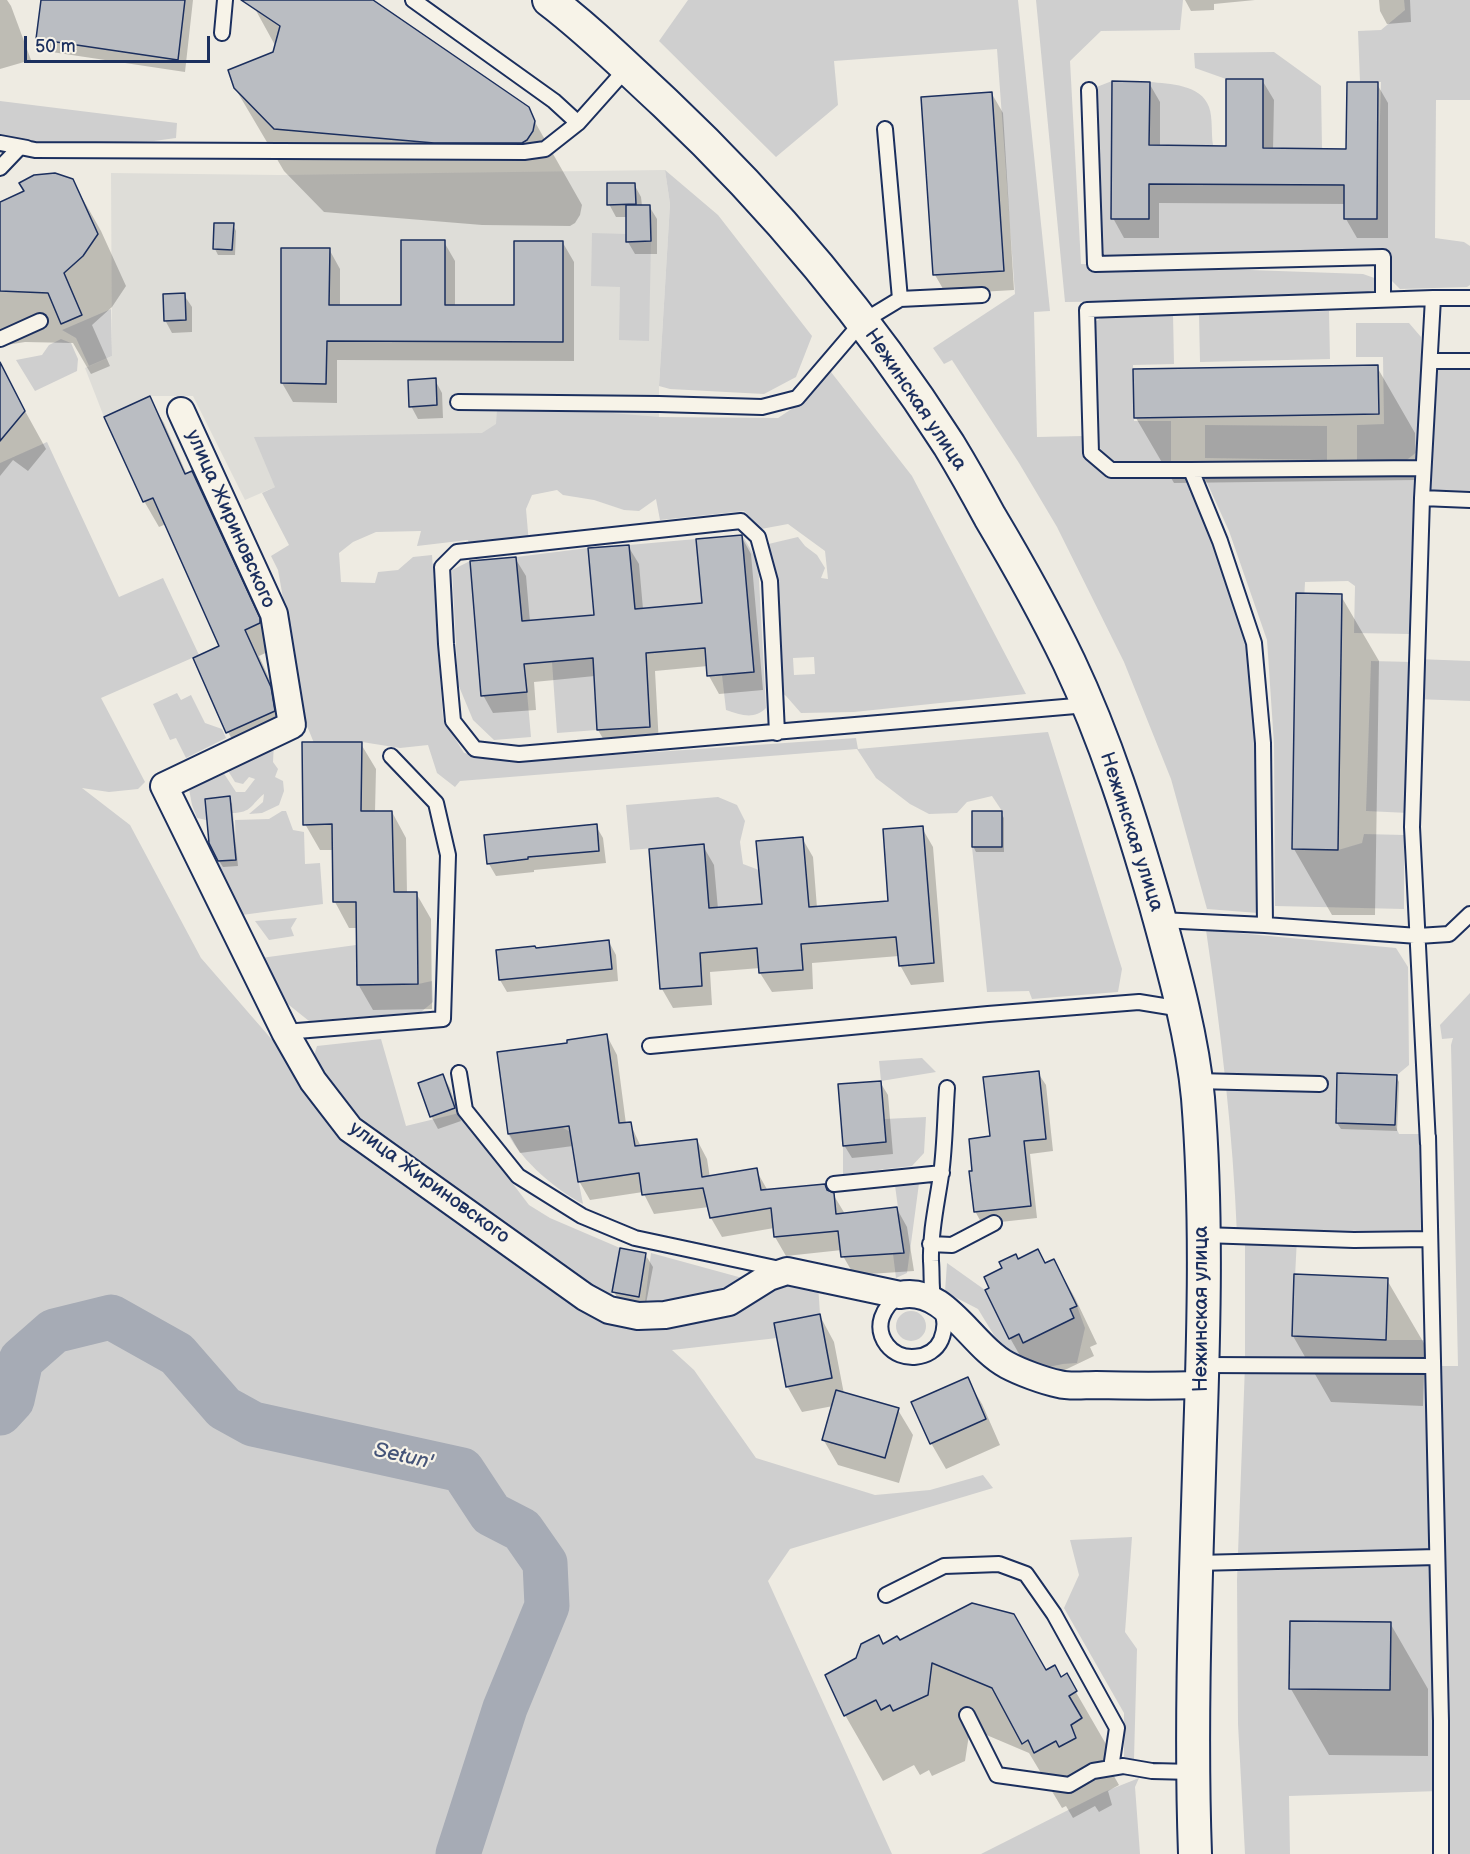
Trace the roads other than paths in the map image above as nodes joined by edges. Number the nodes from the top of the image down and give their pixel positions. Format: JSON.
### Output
{"nodes":[{"id":1,"x":225,"y":0,"type":"edge"},
{"id":2,"x":413,"y":0,"type":"edge"},
{"id":3,"x":549,"y":0,"type":"edge"},
{"id":4,"x":222,"y":33,"type":"dead end"},
{"id":5,"x":627,"y":68,"type":"junction"},
{"id":6,"x":1089,"y":90,"type":"dead end"},
{"id":7,"x":578,"y":123,"type":"junction"},
{"id":8,"x":885,"y":129,"type":"dead end"},
{"id":9,"x":0,"y":142,"type":"edge"},
{"id":10,"x":35,"y":150,"type":"junction"},
{"id":11,"x":0,"y":168,"type":"edge"},
{"id":12,"x":982,"y":295,"type":"dead end"},
{"id":13,"x":1383,"y":298,"type":"junction"},
{"id":14,"x":1433,"y":298,"type":"junction"},
{"id":15,"x":1470,"y":298,"type":"edge"},
{"id":16,"x":900,"y":299,"type":"junction"},
{"id":17,"x":40,"y":321,"type":"dead end"},
{"id":18,"x":862,"y":322,"type":"junction"},
{"id":19,"x":0,"y":339,"type":"edge"},
{"id":20,"x":1431,"y":361,"type":"junction"},
{"id":21,"x":1470,"y":361,"type":"edge"},
{"id":22,"x":458,"y":402,"type":"dead end"},
{"id":23,"x":181,"y":411,"type":"dead end"},
{"id":24,"x":1424,"y":468,"type":"junction"},
{"id":25,"x":1191,"y":470,"type":"junction"},
{"id":26,"x":1422,"y":498,"type":"junction"},
{"id":27,"x":1470,"y":500,"type":"edge"},
{"id":28,"x":1087,"y":705,"type":"junction"},
{"id":29,"x":777,"y":733,"type":"junction"},
{"id":30,"x":391,"y":756,"type":"dead end"},
{"id":31,"x":1470,"y":914,"type":"edge"},
{"id":32,"x":1160,"y":920,"type":"junction"},
{"id":33,"x":1265,"y":925,"type":"junction"},
{"id":34,"x":1418,"y":936,"type":"junction"},
{"id":35,"x":1182,"y":1010,"type":"junction"},
{"id":36,"x":285,"y":1032,"type":"junction"},
{"id":37,"x":650,"y":1046,"type":"dead end"},
{"id":38,"x":459,"y":1073,"type":"dead end"},
{"id":39,"x":1196,"y":1081,"type":"junction"},
{"id":40,"x":1320,"y":1084,"type":"dead end"},
{"id":41,"x":947,"y":1088,"type":"dead end"},
{"id":42,"x":942,"y":1173,"type":"junction"},
{"id":43,"x":834,"y":1184,"type":"dead end"},
{"id":44,"x":994,"y":1223,"type":"dead end"},
{"id":45,"x":1203,"y":1235,"type":"junction"},
{"id":46,"x":1430,"y":1239,"type":"junction"},
{"id":47,"x":930,"y":1244,"type":"junction"},
{"id":48,"x":787,"y":1271,"type":"junction"},
{"id":49,"x":900,"y":1295,"type":"junction"},
{"id":50,"x":933,"y":1300,"type":"junction"},
{"id":51,"x":1432,"y":1366,"type":"junction"},
{"id":52,"x":1202,"y":1375,"type":"junction"},
{"id":53,"x":1437,"y":1557,"type":"junction"},
{"id":54,"x":1197,"y":1563,"type":"junction"},
{"id":55,"x":886,"y":1596,"type":"dead end"},
{"id":56,"x":967,"y":1715,"type":"dead end"},
{"id":57,"x":1111,"y":1768,"type":"junction"},
{"id":58,"x":1193,"y":1772,"type":"junction"},
{"id":59,"x":1195,"y":1854,"type":"edge"},
{"id":60,"x":1441,"y":1854,"type":"edge"}],
"edges":[{"from":1,"to":4,"type":"lane"},
{"from":2,"to":7,"type":"lane"},
{"from":3,"to":5,"type":"street","name":"Нежинская улица"},
{"from":5,"to":7,"type":"lane"},
{"from":5,"to":18,"type":"street","name":"Нежинская улица"},
{"from":6,"to":13,"type":"lane"},
{"from":7,"to":10,"type":"lane"},
{"from":8,"to":16,"type":"lane"},
{"from":9,"to":10,"type":"lane"},
{"from":10,"to":11,"type":"lane"},
{"from":12,"to":16,"type":"lane"},
{"from":13,"to":14,"type":"lane"},
{"from":13,"to":25,"type":"lane"},
{"from":14,"to":15,"type":"lane"},
{"from":14,"to":20,"type":"lane"},
{"from":16,"to":18,"type":"lane"},
{"from":17,"to":19,"type":"lane"},
{"from":18,"to":22,"type":"lane"},
{"from":18,"to":28,"type":"street","name":"Нежинская улица"},
{"from":20,"to":21,"type":"lane"},
{"from":20,"to":24,"type":"lane"},
{"from":23,"to":36,"type":"street","name":"улица Жириновского"},
{"from":24,"to":25,"type":"lane"},
{"from":24,"to":26,"type":"lane"},
{"from":25,"to":33,"type":"lane"},
{"from":26,"to":27,"type":"lane"},
{"from":26,"to":34,"type":"lane"},
{"from":28,"to":29,"type":"lane"},
{"from":28,"to":32,"type":"street","name":"Нежинская улица"},
{"from":29,"to":29,"type":"lane"},
{"from":30,"to":36,"type":"lane"},
{"from":31,"to":34,"type":"lane"},
{"from":32,"to":33,"type":"lane"},
{"from":32,"to":35,"type":"street","name":"Нежинская улица"},
{"from":33,"to":34,"type":"lane"},
{"from":34,"to":46,"type":"lane"},
{"from":35,"to":37,"type":"lane"},
{"from":35,"to":39,"type":"street","name":"Нежинская улица"},
{"from":36,"to":48,"type":"street","name":"улица Жириновского"},
{"from":38,"to":48,"type":"lane"},
{"from":39,"to":40,"type":"lane"},
{"from":39,"to":45,"type":"street","name":"Нежинская улица"},
{"from":41,"to":42,"type":"lane"},
{"from":42,"to":43,"type":"lane"},
{"from":42,"to":47,"type":"lane"},
{"from":44,"to":47,"type":"lane"},
{"from":45,"to":46,"type":"lane"},
{"from":45,"to":52,"type":"street","name":"Нежинская улица"},
{"from":46,"to":51,"type":"lane"},
{"from":47,"to":50,"type":"lane"},
{"from":48,"to":49,"type":"street"},
{"from":49,"to":50,"type":"street"},
{"from":49,"to":50,"type":"lane"},
{"from":50,"to":52,"type":"street"},
{"from":51,"to":52,"type":"lane"},
{"from":51,"to":53,"type":"lane"},
{"from":52,"to":54,"type":"street","name":"Нежинская улица"},
{"from":53,"to":54,"type":"lane"},
{"from":53,"to":60,"type":"lane"},
{"from":54,"to":58,"type":"street","name":"Нежинская улица"},
{"from":55,"to":57,"type":"lane"},
{"from":56,"to":57,"type":"lane"},
{"from":57,"to":58,"type":"lane"},
{"from":58,"to":59,"type":"street","name":"Нежинская улица"}]}
